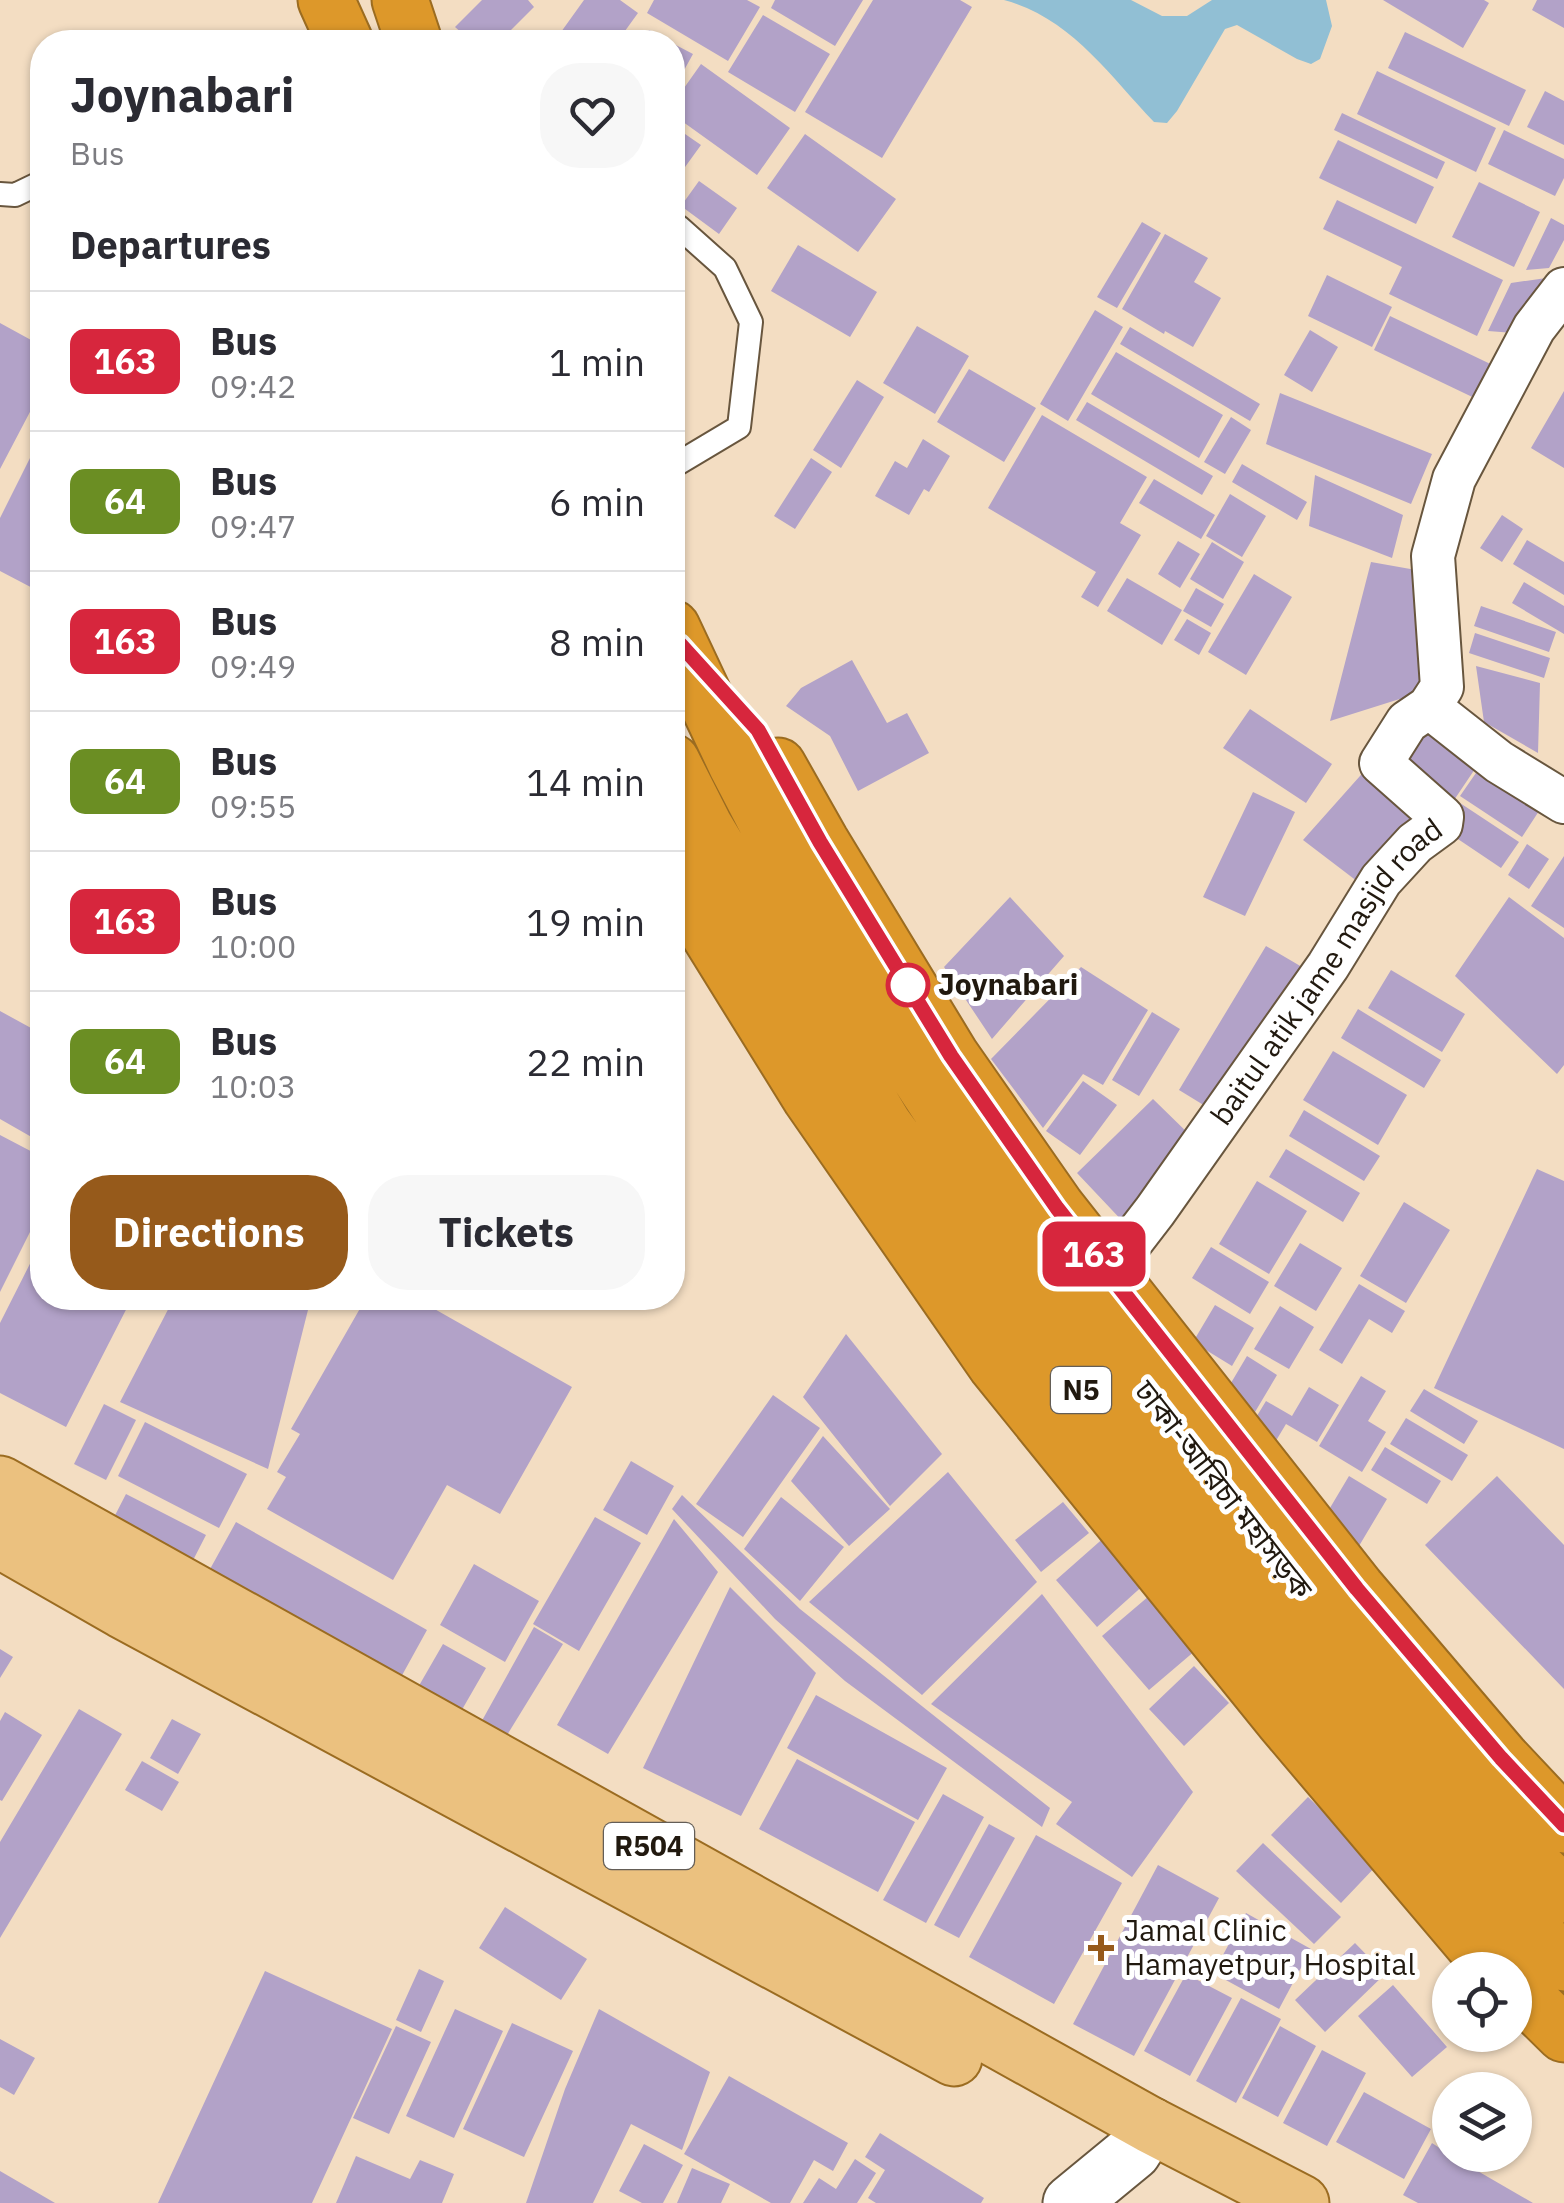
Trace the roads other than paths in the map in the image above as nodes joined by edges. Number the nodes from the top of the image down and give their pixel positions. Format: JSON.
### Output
{"nodes":[{"id":1,"x":326,"y":0,"type":"edge"},
{"id":2,"x":400,"y":0,"type":"edge"},
{"id":3,"x":340,"y":30,"type":"edge"},
{"id":4,"x":410,"y":30,"type":"edge"},
{"id":5,"x":30,"y":188,"type":"edge"},
{"id":6,"x":0,"y":194,"type":"edge"},
{"id":7,"x":685,"y":231,"type":"edge"},
{"id":8,"x":1564,"y":289,"type":"edge"},
{"id":9,"x":685,"y":459,"type":"edge"},
{"id":10,"x":685,"y":646,"type":"edge"},
{"id":11,"x":685,"y":655,"type":"edge"},
{"id":12,"x":1435,"y":697,"type":"junction"},
{"id":13,"x":685,"y":786,"type":"edge"},
{"id":14,"x":1564,"y":802,"type":"edge"},
{"id":15,"x":685,"y":886,"type":"edge"},
{"id":16,"x":1108,"y":1272,"type":"junction"},
{"id":17,"x":0,"y":1484,"type":"edge"},
{"id":18,"x":0,"y":1540,"type":"edge"},
{"id":19,"x":1564,"y":1825,"type":"edge"},
{"id":20,"x":1564,"y":1895,"type":"edge"},
{"id":21,"x":1481,"y":1952,"type":"edge"},
{"id":22,"x":1564,"y":1963,"type":"edge"},
{"id":23,"x":1532,"y":2003,"type":"edge"},
{"id":24,"x":1564,"y":2034,"type":"edge"},
{"id":25,"x":1141,"y":2139,"type":"junction"},
{"id":26,"x":1070,"y":2203,"type":"edge"},
{"id":27,"x":1231,"y":2203,"type":"edge"},
{"id":28,"x":1301,"y":2203,"type":"edge"}],
"edges":[{"from":1,"to":3,"type":"highway"},
{"from":2,"to":4,"type":"highway"},
{"from":5,"to":6,"type":"lane"},
{"from":7,"to":9,"type":"lane"},
{"from":8,"to":12,"type":"street"},
{"from":10,"to":16,"type":"highway"},
{"from":11,"to":20,"type":"highway","name":"ঢাকা-আরিচা মহাসড়ক","number":"N5"},
{"from":12,"to":14,"type":"street"},
{"from":12,"to":16,"type":"street","name":"baitul atik jame masjid road"},
{"from":13,"to":22,"type":"highway","name":"ঢাকা-আরিচা মহাসড়ক","number":"N5"},
{"from":15,"to":21,"type":"highway"},
{"from":16,"to":19,"type":"highway"},
{"from":17,"to":25,"type":"main road","number":"R504"},
{"from":18,"to":25,"type":"main road","number":"R504"},
{"from":23,"to":24,"type":"highway"},
{"from":25,"to":26,"type":"main road"},
{"from":25,"to":27,"type":"main road","number":"R504"},
{"from":25,"to":28,"type":"main road","number":"R504"}]}
